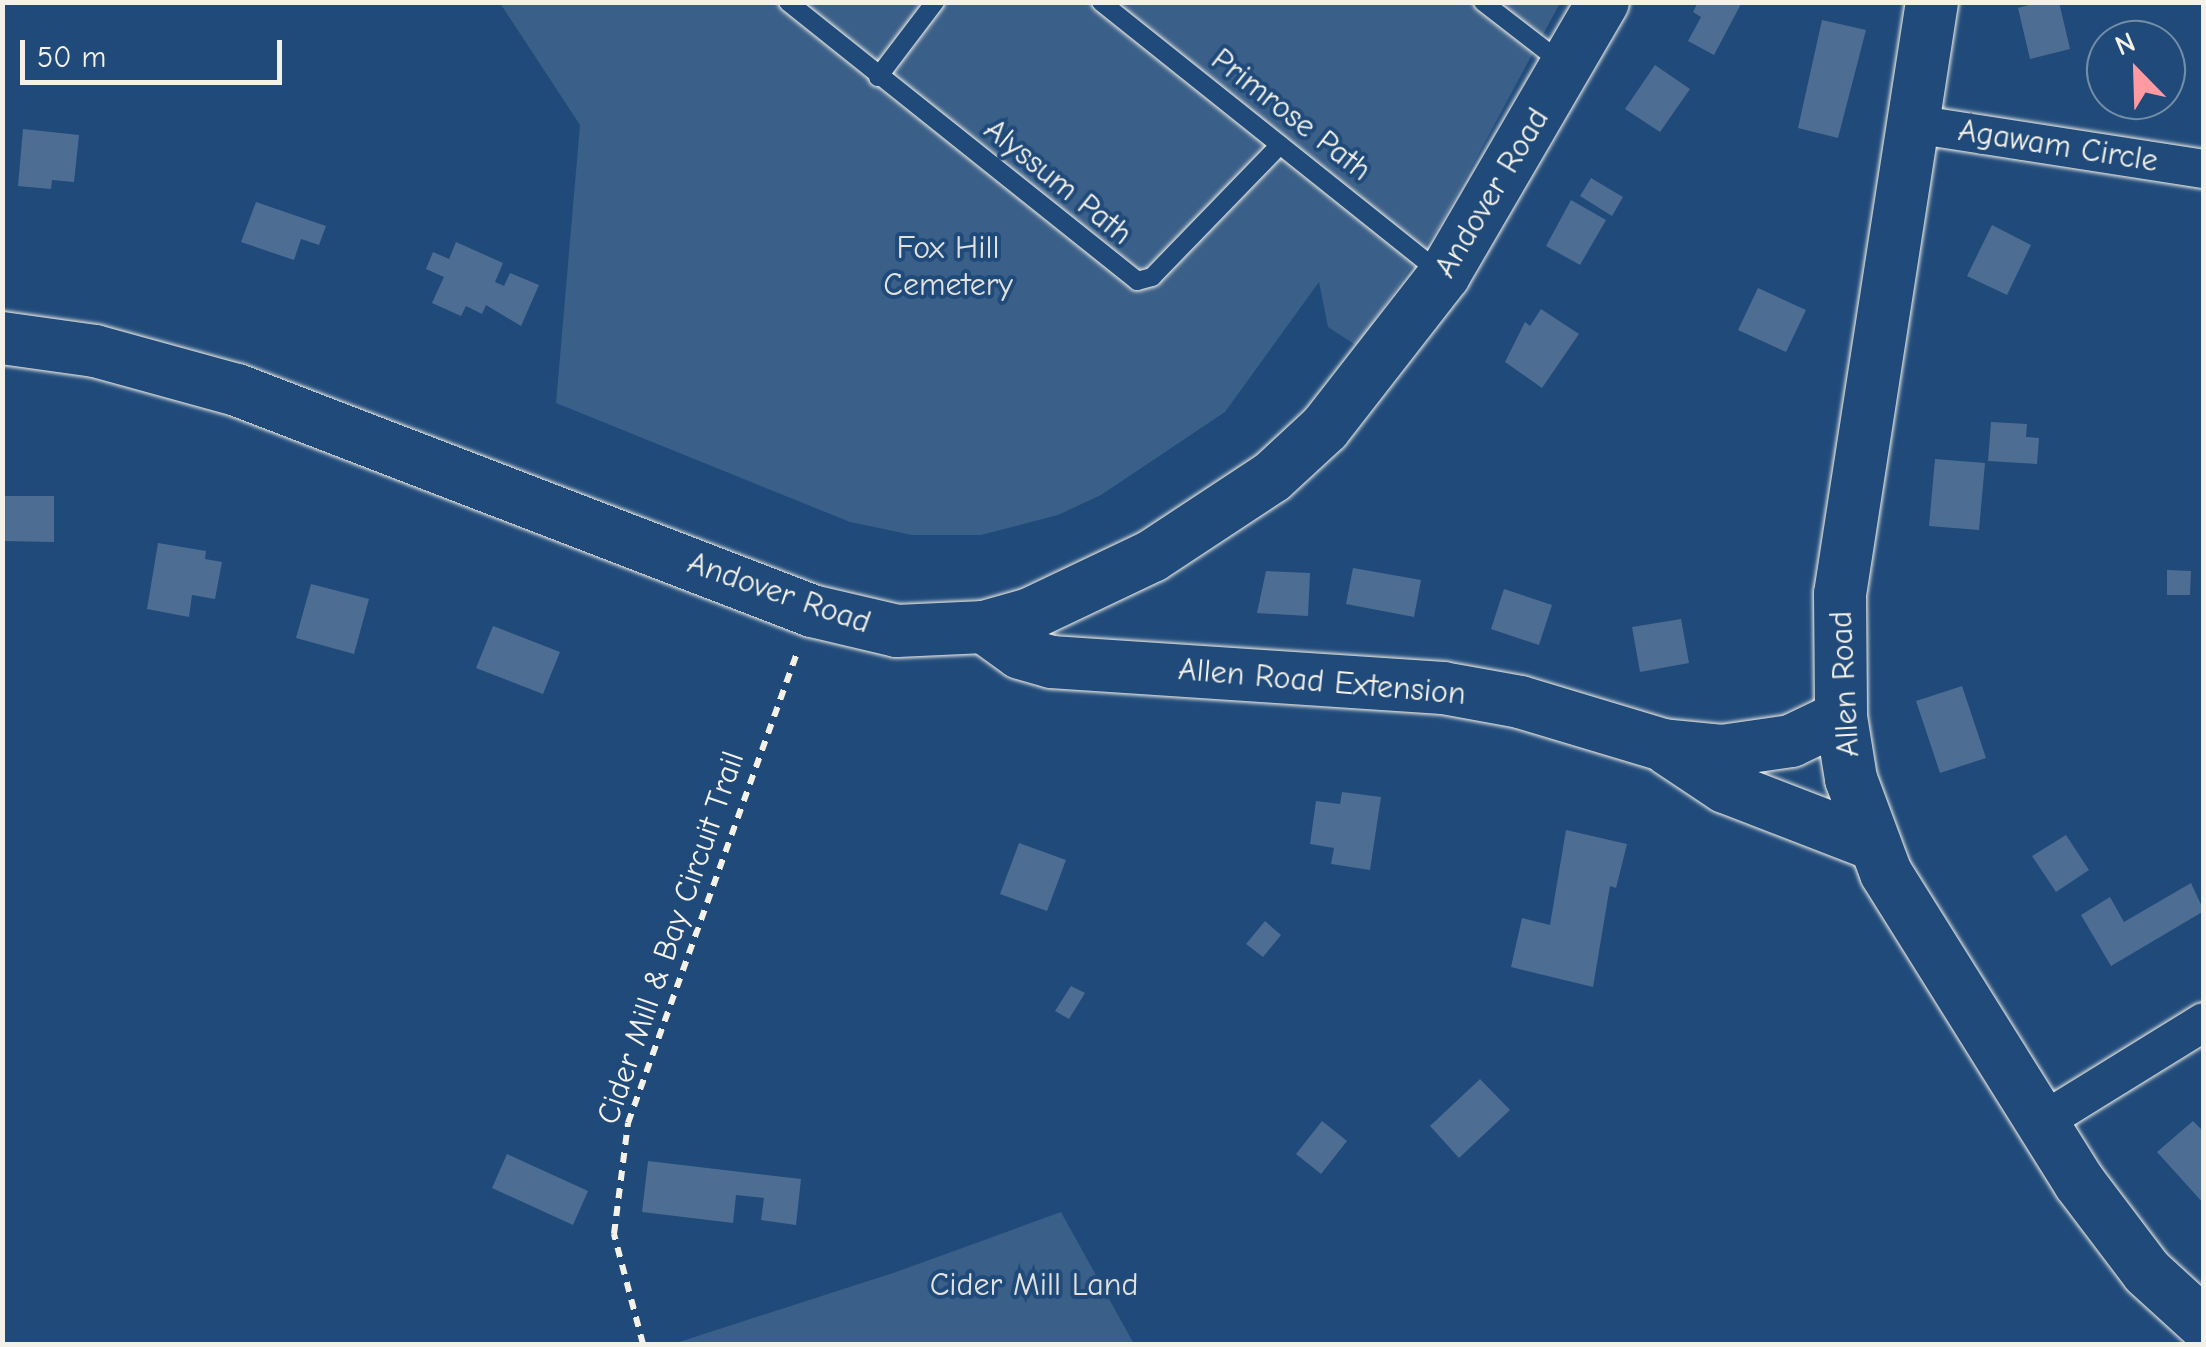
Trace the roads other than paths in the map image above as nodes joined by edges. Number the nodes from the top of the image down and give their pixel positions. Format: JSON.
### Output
{"nodes":[{"id":1,"x":788,"y":2,"type":"edge"},
{"id":2,"x":936,"y":2,"type":"edge"},
{"id":3,"x":1101,"y":2,"type":"edge"},
{"id":4,"x":1483,"y":2,"type":"edge"},
{"id":5,"x":1603,"y":2,"type":"edge"},
{"id":6,"x":1932,"y":2,"type":"edge"},
{"id":7,"x":1567,"y":66,"type":"junction"},
{"id":8,"x":878,"y":76,"type":"junction"},
{"id":9,"x":1913,"y":124,"type":"junction"},
{"id":10,"x":1280,"y":145,"type":"junction"},
{"id":11,"x":2204,"y":168,"type":"edge"},
{"id":12,"x":1444,"y":275,"type":"junction"},
{"id":13,"x":2,"y":338,"type":"edge"},
{"id":14,"x":984,"y":627,"type":"junction"},
{"id":15,"x":1841,"y":717,"type":"junction"},
{"id":16,"x":1663,"y":744,"type":"junction"},
{"id":17,"x":1875,"y":845,"type":"junction"},
{"id":18,"x":2204,"y":1022,"type":"edge"},
{"id":19,"x":2042,"y":1122,"type":"junction"},
{"id":20,"x":2204,"y":1324,"type":"edge"}],
"edges":[{"from":1,"to":8,"type":"lane","name":"Alyssum Path"},
{"from":2,"to":8,"type":"lane"},
{"from":3,"to":10,"type":"lane","name":"Primrose Path"},
{"from":4,"to":7,"type":"lane"},
{"from":5,"to":7,"type":"street","name":"Andover Road"},
{"from":6,"to":9,"type":"street","name":"Allen Road"},
{"from":7,"to":12,"type":"street","name":"Andover Road"},
{"from":8,"to":10,"type":"lane","name":"Alyssum Path"},
{"from":9,"to":11,"type":"street","name":"Agawam Circle"},
{"from":9,"to":15,"type":"street","name":"Allen Road"},
{"from":10,"to":12,"type":"lane","name":"Primrose Path"},
{"from":12,"to":14,"type":"street","name":"Andover Road"},
{"from":13,"to":14,"type":"street","name":"Andover Road"},
{"from":14,"to":16,"type":"street","name":"Allen Road Extension"},
{"from":15,"to":16,"type":"street","name":"Allen Road Extension"},
{"from":15,"to":17,"type":"street","name":"Allen Road"},
{"from":16,"to":17,"type":"street","name":"Allen Road Extension"},
{"from":17,"to":19,"type":"street","name":"Allen Road"},
{"from":18,"to":19,"type":"street"},
{"from":19,"to":20,"type":"street","name":"Allen Road"}]}
